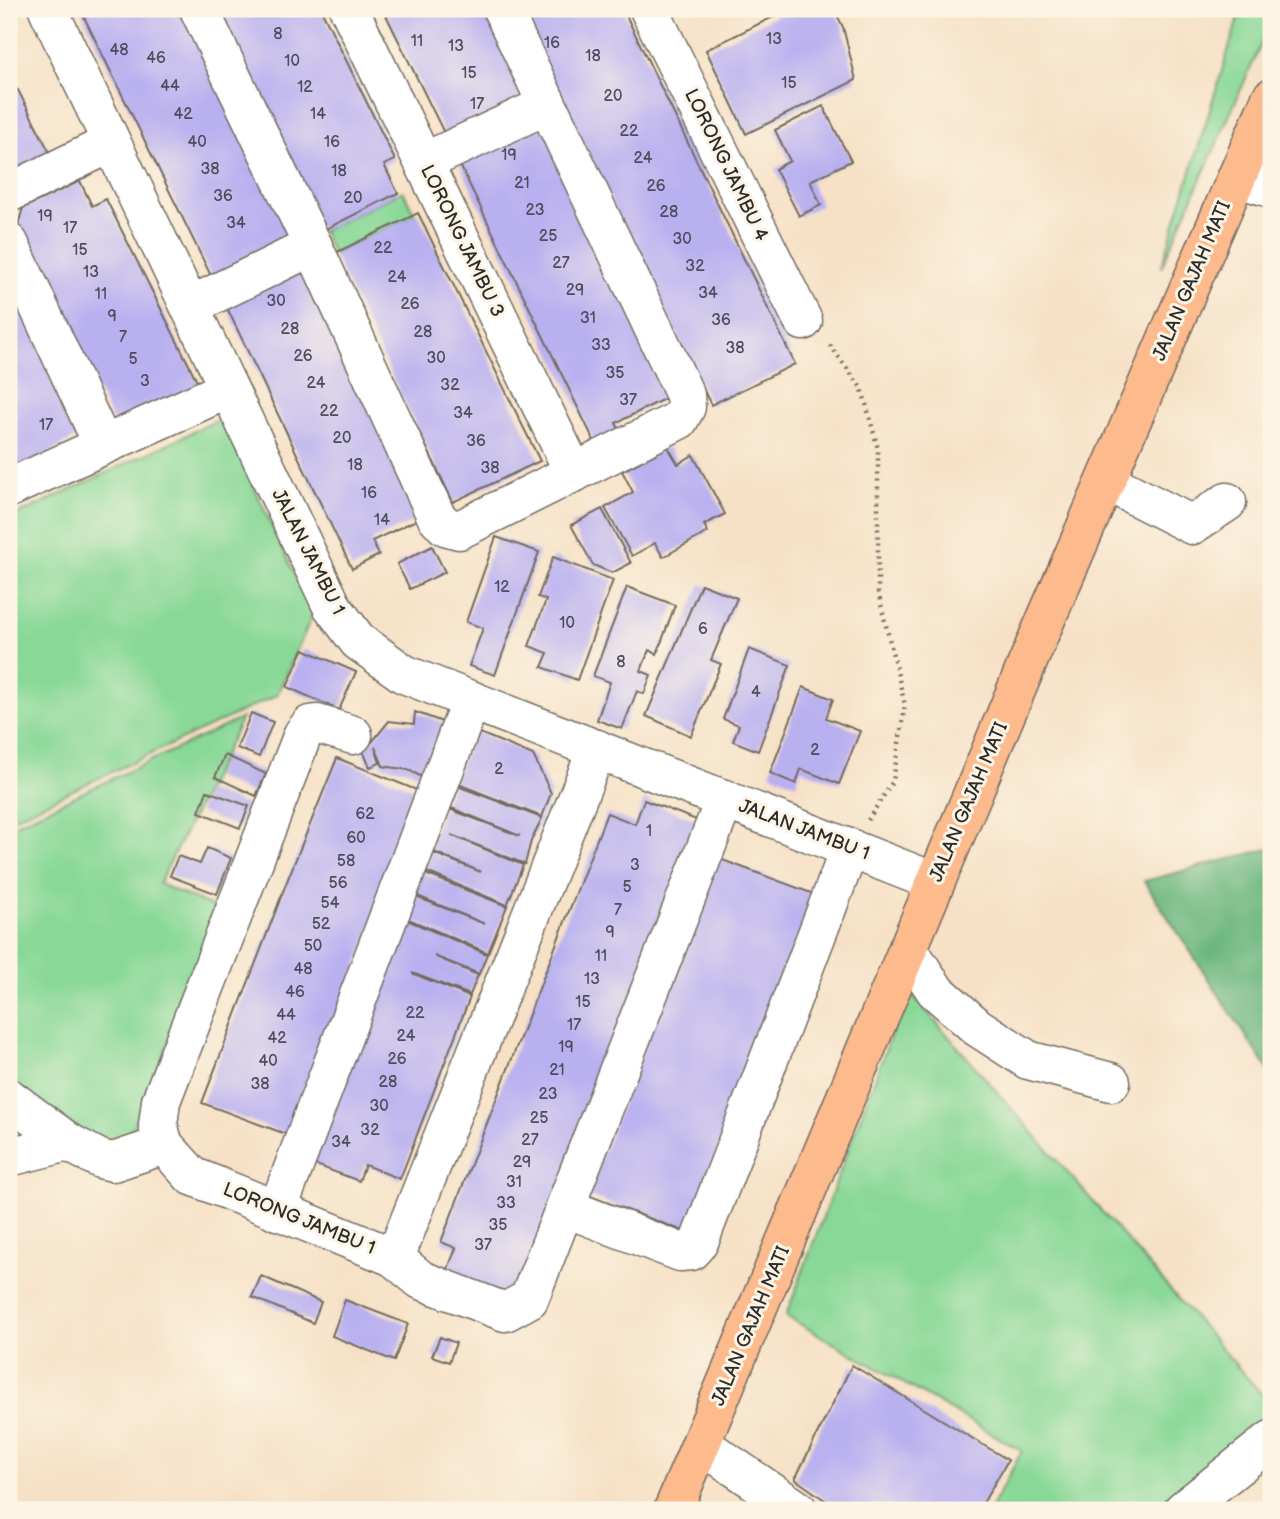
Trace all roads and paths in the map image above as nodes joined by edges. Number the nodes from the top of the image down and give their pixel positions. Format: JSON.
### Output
{"nodes":[{"id":1,"x":48,"y":9,"type":"edge"},
{"id":2,"x":199,"y":9,"type":"edge"},
{"id":3,"x":349,"y":9,"type":"edge"},
{"id":4,"x":502,"y":9,"type":"edge"},
{"id":5,"x":649,"y":9,"type":"edge"},
{"id":6,"x":1271,"y":97,"type":"edge"},
{"id":7,"x":547,"y":105,"type":"junction"},
{"id":8,"x":111,"y":143,"type":"junction"},
{"id":9,"x":424,"y":162,"type":"junction"},
{"id":10,"x":1254,"y":183,"type":"edge"},
{"id":11,"x":9,"y":193,"type":"edge"},
{"id":12,"x":9,"y":243,"type":"edge"},
{"id":13,"x":313,"y":246,"type":"junction"},
{"id":14,"x":190,"y":306,"type":"junction"},
{"id":15,"x":803,"y":321,"type":"joint"},
{"id":16,"x":228,"y":388,"type":"junction"},
{"id":17,"x":103,"y":445,"type":"junction"},
{"id":18,"x":574,"y":472,"type":"junction"},
{"id":19,"x":1106,"y":481,"type":"junction"},
{"id":20,"x":9,"y":488,"type":"edge"},
{"id":21,"x":1227,"y":502,"type":"dead end"},
{"id":22,"x":471,"y":700,"type":"junction"},
{"id":23,"x":353,"y":735,"type":"dead end"},
{"id":24,"x":597,"y":749,"type":"junction"},
{"id":25,"x":725,"y":799,"type":"junction"},
{"id":26,"x":850,"y":848,"type":"junction"},
{"id":27,"x":935,"y":882,"type":"junction"},
{"id":28,"x":908,"y":949,"type":"junction"},
{"id":29,"x":1111,"y":1082,"type":"dead end"},
{"id":30,"x":9,"y":1098,"type":"edge"},
{"id":31,"x":68,"y":1142,"type":"junction"},
{"id":32,"x":163,"y":1145,"type":"junction"},
{"id":33,"x":9,"y":1157,"type":"edge"},
{"id":34,"x":566,"y":1208,"type":"junction"},
{"id":35,"x":277,"y":1211,"type":"junction"},
{"id":36,"x":393,"y":1256,"type":"junction"},
{"id":37,"x":1271,"y":1440,"type":"edge"},
{"id":38,"x":702,"y":1445,"type":"junction"},
{"id":39,"x":673,"y":1510,"type":"edge"},
{"id":40,"x":798,"y":1510,"type":"edge"},
{"id":41,"x":1182,"y":1510,"type":"edge"}],
"edges":[{"from":1,"to":8,"type":"street","name":"JALAN JAMBU 1"},
{"from":2,"to":13,"type":"street"},
{"from":3,"to":9,"type":"street","name":"LORONG JAMBU 3"},
{"from":4,"to":7,"type":"street"},
{"from":5,"to":15,"type":"street","name":"LORONG JAMBU 4"},
{"from":6,"to":10,"type":"main road","name":"JALAN GAJAH MATI"},
{"from":7,"to":9,"type":"street"},
{"from":7,"to":18,"type":"street"},
{"from":8,"to":11,"type":"street"},
{"from":8,"to":14,"type":"street","name":"JALAN JAMBU 1"},
{"from":9,"to":18,"type":"street","name":"LORONG JAMBU 3"},
{"from":10,"to":19,"type":"main road","name":"JALAN GAJAH MATI"},
{"from":12,"to":17,"type":"street"},
{"from":13,"to":14,"type":"street"},
{"from":13,"to":18,"type":"street"},
{"from":14,"to":16,"type":"street","name":"JALAN JAMBU 1"},
{"from":15,"to":26,"type":"path"},
{"from":16,"to":17,"type":"street"},
{"from":16,"to":22,"type":"street","name":"JALAN JAMBU 1"},
{"from":17,"to":20,"type":"street"},
{"from":19,"to":21,"type":"street"},
{"from":19,"to":27,"type":"main road","name":"JALAN GAJAH MATI"},
{"from":22,"to":24,"type":"street","name":"JALAN JAMBU 1"},
{"from":22,"to":35,"type":"street"},
{"from":23,"to":32,"type":"street"},
{"from":24,"to":25,"type":"street","name":"JALAN JAMBU 1"},
{"from":24,"to":36,"type":"street","name":"LORONG JAMBU 1"},
{"from":25,"to":26,"type":"street","name":"JALAN JAMBU 1"},
{"from":25,"to":34,"type":"street"},
{"from":26,"to":27,"type":"street","name":"JALAN JAMBU 1"},
{"from":26,"to":34,"type":"street"},
{"from":27,"to":28,"type":"main road","name":"JALAN GAJAH MATI"},
{"from":28,"to":29,"type":"street"},
{"from":28,"to":38,"type":"main road","name":"JALAN GAJAH MATI"},
{"from":30,"to":31,"type":"street"},
{"from":31,"to":32,"type":"street"},
{"from":31,"to":33,"type":"street"},
{"from":32,"to":35,"type":"street","name":"LORONG JAMBU 1"},
{"from":34,"to":36,"type":"street"},
{"from":35,"to":36,"type":"street","name":"LORONG JAMBU 1"},
{"from":37,"to":41,"type":"street"},
{"from":38,"to":39,"type":"main road","name":"JALAN GAJAH MATI"},
{"from":38,"to":40,"type":"street"}]}
